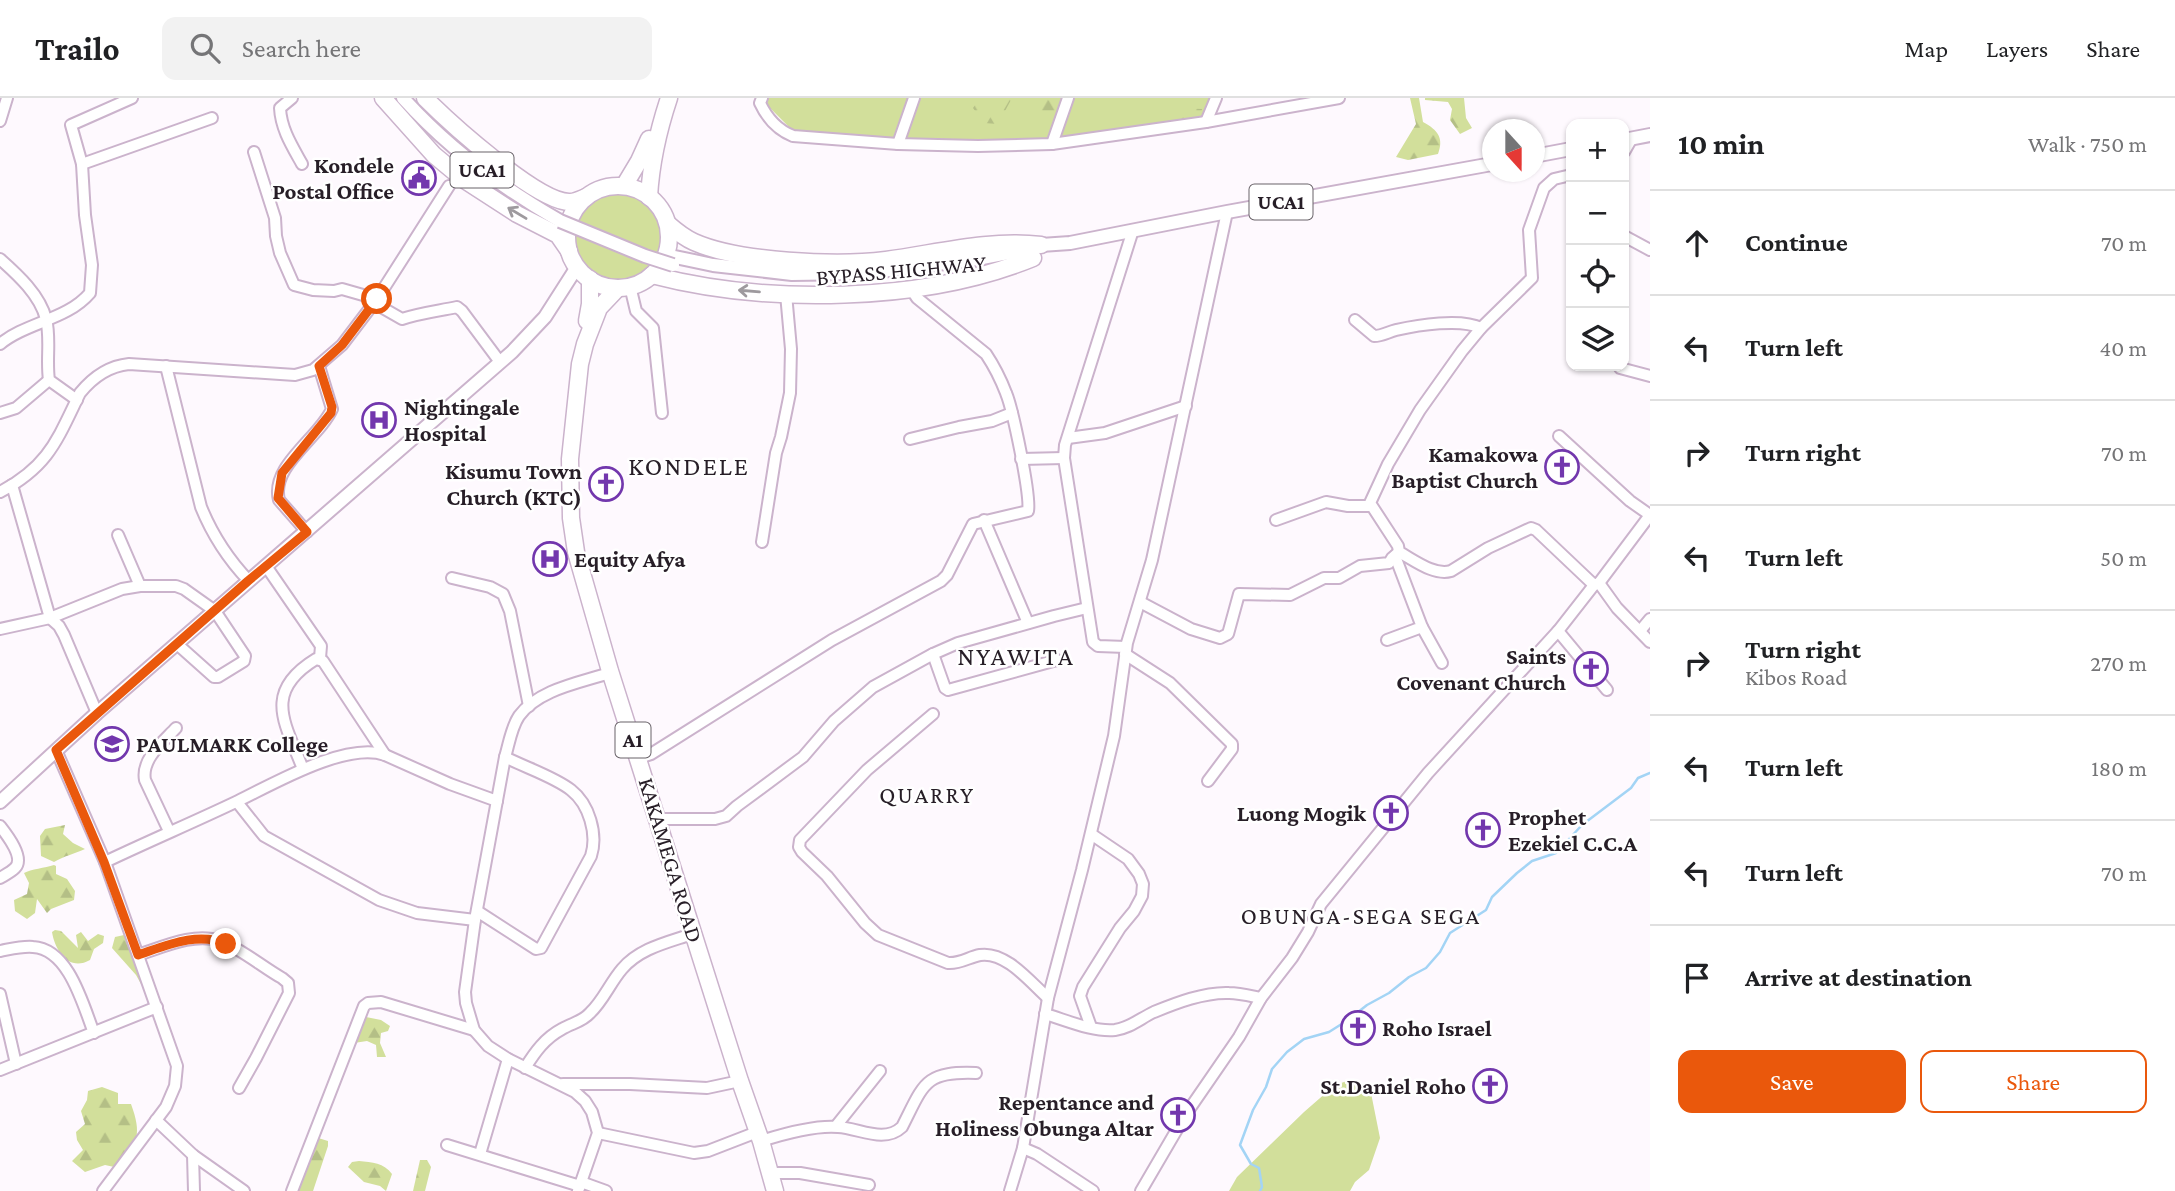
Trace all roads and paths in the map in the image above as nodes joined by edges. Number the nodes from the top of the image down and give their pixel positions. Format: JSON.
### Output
{"nodes":[{"id":1,"x":7,"y":98,"type":"edge"},
{"id":2,"x":132,"y":98,"type":"edge"},
{"id":3,"x":292,"y":98,"type":"edge"},
{"id":4,"x":383,"y":98,"type":"edge"},
{"id":5,"x":663,"y":98,"type":"edge"},
{"id":6,"x":669,"y":98,"type":"edge"},
{"id":7,"x":762,"y":98,"type":"edge"},
{"id":8,"x":914,"y":98,"type":"edge"},
{"id":9,"x":1068,"y":98,"type":"edge"},
{"id":10,"x":1216,"y":98,"type":"edge"},
{"id":11,"x":1339,"y":98,"type":"edge"},
{"id":12,"x":415,"y":101,"type":"edge"},
{"id":13,"x":212,"y":118,"type":"dead end"},
{"id":14,"x":0,"y":121,"type":"edge"},
{"id":15,"x":1206,"y":122,"type":"junction"},
{"id":16,"x":1650,"y":135,"type":"edge"},
{"id":17,"x":1629,"y":139,"type":"edge"},
{"id":18,"x":898,"y":144,"type":"junction"},
{"id":19,"x":1052,"y":144,"type":"junction"},
{"id":20,"x":1566,"y":150,"type":"edge"},
{"id":21,"x":254,"y":152,"type":"dead end"},
{"id":22,"x":1545,"y":154,"type":"edge"},
{"id":23,"x":82,"y":164,"type":"junction"},
{"id":24,"x":302,"y":164,"type":"dead end"},
{"id":25,"x":1482,"y":166,"type":"edge"},
{"id":26,"x":1566,"y":176,"type":"edge"},
{"id":27,"x":449,"y":186,"type":"dead end"},
{"id":28,"x":624,"y":187,"type":"junction"},
{"id":29,"x":590,"y":195,"type":"junction"},
{"id":30,"x":649,"y":197,"type":"junction"},
{"id":31,"x":1227,"y":212,"type":"junction"},
{"id":32,"x":668,"y":224,"type":"junction"},
{"id":33,"x":1133,"y":230,"type":"junction"},
{"id":34,"x":1629,"y":239,"type":"edge"},
{"id":35,"x":1650,"y":250,"type":"edge"},
{"id":36,"x":1037,"y":251,"type":"junction"},
{"id":37,"x":0,"y":259,"type":"edge"},
{"id":38,"x":574,"y":260,"type":"junction"},
{"id":39,"x":652,"y":275,"type":"junction"},
{"id":40,"x":590,"y":279,"type":"junction"},
{"id":41,"x":624,"y":287,"type":"junction"},
{"id":42,"x":911,"y":289,"type":"junction"},
{"id":43,"x":786,"y":294,"type":"junction"},
{"id":44,"x":376,"y":301,"type":"junction"},
{"id":45,"x":1355,"y":320,"type":"dead end"},
{"id":46,"x":47,"y":322,"type":"junction"},
{"id":47,"x":1481,"y":328,"type":"junction"},
{"id":48,"x":0,"y":344,"type":"edge"},
{"id":49,"x":500,"y":362,"type":"junction"},
{"id":50,"x":166,"y":366,"type":"junction"},
{"id":51,"x":319,"y":366,"type":"junction"},
{"id":52,"x":1629,"y":370,"type":"edge"},
{"id":53,"x":1650,"y":376,"type":"edge"},
{"id":54,"x":49,"y":380,"type":"junction"},
{"id":55,"x":77,"y":400,"type":"junction"},
{"id":56,"x":1186,"y":406,"type":"junction"},
{"id":57,"x":0,"y":413,"type":"edge"},
{"id":58,"x":1012,"y":413,"type":"junction"},
{"id":59,"x":662,"y":414,"type":"dead end"},
{"id":60,"x":1559,"y":436,"type":"dead end"},
{"id":61,"x":1068,"y":438,"type":"junction"},
{"id":62,"x":910,"y":439,"type":"dead end"},
{"id":63,"x":1064,"y":458,"type":"junction"},
{"id":64,"x":1021,"y":459,"type":"junction"},
{"id":65,"x":12,"y":485,"type":"junction"},
{"id":66,"x":0,"y":492,"type":"edge"},
{"id":67,"x":1371,"y":506,"type":"junction"},
{"id":68,"x":1650,"y":515,"type":"edge"},
{"id":69,"x":984,"y":520,"type":"junction"},
{"id":70,"x":1276,"y":520,"type":"dead end"},
{"id":71,"x":307,"y":532,"type":"junction"},
{"id":72,"x":118,"y":535,"type":"dead end"},
{"id":73,"x":762,"y":542,"type":"dead end"},
{"id":74,"x":1397,"y":554,"type":"junction"},
{"id":75,"x":266,"y":566,"type":"junction"},
{"id":76,"x":452,"y":578,"type":"dead end"},
{"id":77,"x":248,"y":581,"type":"junction"},
{"id":78,"x":1597,"y":584,"type":"junction"},
{"id":79,"x":140,"y":586,"type":"junction"},
{"id":80,"x":1140,"y":602,"type":"junction"},
{"id":81,"x":1087,"y":608,"type":"junction"},
{"id":82,"x":215,"y":611,"type":"junction"},
{"id":83,"x":50,"y":618,"type":"junction"},
{"id":84,"x":1650,"y":619,"type":"edge"},
{"id":85,"x":1028,"y":623,"type":"junction"},
{"id":86,"x":1422,"y":626,"type":"junction"},
{"id":87,"x":0,"y":629,"type":"edge"},
{"id":88,"x":1558,"y":631,"type":"junction"},
{"id":89,"x":1640,"y":631,"type":"junction"},
{"id":90,"x":1387,"y":640,"type":"dead end"},
{"id":91,"x":1650,"y":642,"type":"edge"},
{"id":92,"x":177,"y":644,"type":"junction"},
{"id":93,"x":1126,"y":651,"type":"junction"},
{"id":94,"x":933,"y":653,"type":"junction"},
{"id":95,"x":320,"y":659,"type":"junction"},
{"id":96,"x":1057,"y":660,"type":"dead end"},
{"id":97,"x":1442,"y":663,"type":"dead end"},
{"id":98,"x":606,"y":674,"type":"junction"},
{"id":99,"x":1607,"y":690,"type":"dead end"},
{"id":100,"x":529,"y":706,"type":"junction"},
{"id":101,"x":97,"y":713,"type":"junction"},
{"id":102,"x":933,"y":714,"type":"dead end"},
{"id":103,"x":176,"y":728,"type":"dead end"},
{"id":104,"x":56,"y":750,"type":"junction"},
{"id":105,"x":385,"y":755,"type":"junction"},
{"id":106,"x":505,"y":757,"type":"junction"},
{"id":107,"x":639,"y":758,"type":"junction"},
{"id":108,"x":303,"y":769,"type":"junction"},
{"id":109,"x":1208,"y":781,"type":"dead end"},
{"id":110,"x":497,"y":801,"type":"junction"},
{"id":111,"x":0,"y":802,"type":"edge"},
{"id":112,"x":237,"y":802,"type":"junction"},
{"id":113,"x":658,"y":819,"type":"junction"},
{"id":114,"x":0,"y":826,"type":"edge"},
{"id":115,"x":169,"y":831,"type":"junction"},
{"id":116,"x":1091,"y":834,"type":"junction"},
{"id":117,"x":104,"y":862,"type":"junction"},
{"id":118,"x":0,"y":878,"type":"edge"},
{"id":119,"x":476,"y":916,"type":"junction"},
{"id":120,"x":689,"y":936,"type":"junction"},
{"id":121,"x":0,"y":951,"type":"edge"},
{"id":122,"x":138,"y":955,"type":"junction"},
{"id":123,"x":0,"y":994,"type":"edge"},
{"id":124,"x":1048,"y":998,"type":"junction"},
{"id":125,"x":1261,"y":998,"type":"junction"},
{"id":126,"x":157,"y":1007,"type":"junction"},
{"id":127,"x":1045,"y":1014,"type":"junction"},
{"id":128,"x":1091,"y":1027,"type":"junction"},
{"id":129,"x":474,"y":1030,"type":"junction"},
{"id":130,"x":94,"y":1033,"type":"junction"},
{"id":131,"x":508,"y":1059,"type":"junction"},
{"id":132,"x":16,"y":1064,"type":"junction"},
{"id":133,"x":525,"y":1068,"type":"junction"},
{"id":134,"x":0,"y":1070,"type":"edge"},
{"id":135,"x":880,"y":1071,"type":"dead end"},
{"id":136,"x":976,"y":1073,"type":"dead end"},
{"id":137,"x":735,"y":1082,"type":"junction"},
{"id":138,"x":560,"y":1084,"type":"junction"},
{"id":139,"x":239,"y":1088,"type":"dead end"},
{"id":140,"x":156,"y":1120,"type":"junction"},
{"id":141,"x":836,"y":1126,"type":"junction"},
{"id":142,"x":598,"y":1133,"type":"junction"},
{"id":143,"x":756,"y":1138,"type":"junction"},
{"id":144,"x":447,"y":1145,"type":"dead end"},
{"id":145,"x":1023,"y":1148,"type":"junction"},
{"id":146,"x":480,"y":1154,"type":"junction"},
{"id":147,"x":193,"y":1156,"type":"junction"},
{"id":148,"x":770,"y":1173,"type":"junction"},
{"id":149,"x":869,"y":1185,"type":"dead end"},
{"id":150,"x":580,"y":1186,"type":"edge"},
{"id":151,"x":103,"y":1191,"type":"edge"},
{"id":152,"x":194,"y":1191,"type":"edge"},
{"id":153,"x":244,"y":1191,"type":"edge"},
{"id":154,"x":292,"y":1191,"type":"edge"},
{"id":155,"x":606,"y":1191,"type":"edge"},
{"id":156,"x":768,"y":1191,"type":"edge"},
{"id":157,"x":775,"y":1191,"type":"edge"},
{"id":158,"x":1010,"y":1191,"type":"edge"},
{"id":159,"x":1093,"y":1191,"type":"edge"},
{"id":160,"x":1141,"y":1191,"type":"edge"}],
"edges":[{"from":1,"to":14,"type":"street"},
{"from":2,"to":23,"type":"street"},
{"from":3,"to":24,"type":"street"},
{"from":38,"to":4,"type":"highway","one_way":true},
{"from":5,"to":28,"type":"highway"},
{"from":6,"to":30,"type":"highway"},
{"from":7,"to":18,"type":"street"},
{"from":8,"to":18,"type":"street"},
{"from":9,"to":19,"type":"street"},
{"from":10,"to":15,"type":"street"},
{"from":11,"to":15,"type":"street"},
{"from":12,"to":29,"type":"highway"},
{"from":12,"to":36,"type":"main road","name":"BYPASS HIGHWAY","number":"UCA1"},
{"from":13,"to":23,"type":"street"},
{"from":15,"to":19,"type":"street"},
{"from":16,"to":17,"type":"main road"},
{"from":18,"to":19,"type":"street"},
{"from":20,"to":22,"type":"main road"},
{"from":21,"to":44,"type":"street"},
{"from":23,"to":46,"type":"street"},
{"from":25,"to":31,"type":"main road","name":"BYPASS HIGHWAY","number":"UCA1"},
{"from":26,"to":47,"type":"street"},
{"from":27,"to":44,"type":"street"},
{"from":28,"to":29,"type":"highway"},
{"from":28,"to":30,"type":"highway"},
{"from":29,"to":38,"type":"highway"},
{"from":30,"to":32,"type":"highway"},
{"from":31,"to":33,"type":"main road","name":"BYPASS HIGHWAY","number":"UCA1"},
{"from":31,"to":56,"type":"street"},
{"from":32,"to":36,"type":"highway"},
{"from":32,"to":39,"type":"highway"},
{"from":33,"to":36,"type":"main road","name":"BYPASS HIGHWAY","number":"UCA1"},
{"from":33,"to":61,"type":"street"},
{"from":34,"to":35,"type":"street"},
{"from":36,"to":42,"type":"highway"},
{"from":37,"to":46,"type":"street"},
{"from":38,"to":40,"type":"highway"},
{"from":38,"to":49,"type":"main road"},
{"from":39,"to":41,"type":"highway","number":"A1"},
{"from":43,"to":39,"type":"highway","one_way":true},
{"from":40,"to":41,"type":"highway"},
{"from":40,"to":98,"type":"highway","name":"KAKAMEGA ROAD","number":"A1"},
{"from":41,"to":59,"type":"street"},
{"from":41,"to":107,"type":"highway","name":"KAKAMEGA ROAD","number":"A1"},
{"from":42,"to":43,"type":"highway"},
{"from":42,"to":58,"type":"street"},
{"from":43,"to":73,"type":"street"},
{"from":44,"to":49,"type":"street"},
{"from":44,"to":51,"type":"street"},
{"from":45,"to":47,"type":"street"},
{"from":46,"to":48,"type":"street"},
{"from":46,"to":54,"type":"street"},
{"from":47,"to":67,"type":"street"},
{"from":49,"to":71,"type":"main road"},
{"from":50,"to":51,"type":"street"},
{"from":50,"to":55,"type":"street"},
{"from":50,"to":77,"type":"street"},
{"from":51,"to":71,"type":"street"},
{"from":52,"to":53,"type":"street"},
{"from":54,"to":55,"type":"street"},
{"from":54,"to":57,"type":"street"},
{"from":55,"to":65,"type":"street"},
{"from":56,"to":61,"type":"street"},
{"from":56,"to":80,"type":"street"},
{"from":58,"to":62,"type":"street"},
{"from":58,"to":64,"type":"street"},
{"from":60,"to":68,"type":"street"},
{"from":61,"to":63,"type":"street"},
{"from":63,"to":64,"type":"street"},
{"from":63,"to":81,"type":"street"},
{"from":64,"to":69,"type":"street"},
{"from":65,"to":66,"type":"street"},
{"from":65,"to":83,"type":"street"},
{"from":67,"to":70,"type":"street"},
{"from":67,"to":74,"type":"street"},
{"from":68,"to":78,"type":"street"},
{"from":69,"to":85,"type":"street"},
{"from":69,"to":107,"type":"street"},
{"from":71,"to":75,"type":"main road"},
{"from":72,"to":79,"type":"street"},
{"from":74,"to":78,"type":"street"},
{"from":74,"to":80,"type":"street"},
{"from":74,"to":86,"type":"street"},
{"from":75,"to":77,"type":"main road"},
{"from":75,"to":95,"type":"street"},
{"from":76,"to":100,"type":"street"},
{"from":77,"to":82,"type":"main road"},
{"from":78,"to":88,"type":"street"},
{"from":78,"to":89,"type":"street"},
{"from":79,"to":82,"type":"street"},
{"from":79,"to":83,"type":"street"},
{"from":80,"to":93,"type":"street"},
{"from":81,"to":85,"type":"street"},
{"from":81,"to":93,"type":"street"},
{"from":82,"to":92,"type":"main road"},
{"from":82,"to":92,"type":"street"},
{"from":83,"to":87,"type":"street"},
{"from":83,"to":101,"type":"street"},
{"from":84,"to":89,"type":"street"},
{"from":85,"to":94,"type":"street"},
{"from":86,"to":90,"type":"street"},
{"from":86,"to":97,"type":"street"},
{"from":88,"to":99,"type":"street"},
{"from":88,"to":125,"type":"street"},
{"from":89,"to":91,"type":"street"},
{"from":92,"to":101,"type":"main road"},
{"from":93,"to":109,"type":"street"},
{"from":93,"to":116,"type":"street"},
{"from":94,"to":96,"type":"street"},
{"from":94,"to":113,"type":"street"},
{"from":95,"to":105,"type":"street"},
{"from":95,"to":108,"type":"street"},
{"from":98,"to":100,"type":"street"},
{"from":98,"to":120,"type":"highway","name":"KAKAMEGA ROAD","number":"A1"},
{"from":100,"to":106,"type":"street"},
{"from":101,"to":104,"type":"main road"},
{"from":102,"to":124,"type":"street"},
{"from":103,"to":115,"type":"street"},
{"from":104,"to":111,"type":"main road"},
{"from":104,"to":117,"type":"street"},
{"from":105,"to":108,"type":"street"},
{"from":105,"to":110,"type":"street"},
{"from":106,"to":110,"type":"street"},
{"from":106,"to":119,"type":"street"},
{"from":107,"to":113,"type":"highway","name":"KAKAMEGA ROAD","number":"A1"},
{"from":108,"to":112,"type":"street"},
{"from":110,"to":119,"type":"street"},
{"from":112,"to":115,"type":"street"},
{"from":112,"to":119,"type":"street"},
{"from":113,"to":143,"type":"highway","name":"KAKAMEGA ROAD","number":"A1"},
{"from":114,"to":118,"type":"street"},
{"from":115,"to":117,"type":"street"},
{"from":116,"to":124,"type":"street"},
{"from":116,"to":128,"type":"street"},
{"from":117,"to":122,"type":"street"},
{"from":119,"to":129,"type":"street"},
{"from":120,"to":133,"type":"street"},
{"from":120,"to":137,"type":"highway","name":"KAKAMEGA ROAD","number":"A1"},
{"from":121,"to":130,"type":"street"},
{"from":122,"to":126,"type":"street"},
{"from":122,"to":139,"type":"street"},
{"from":123,"to":132,"type":"street"},
{"from":124,"to":127,"type":"street"},
{"from":125,"to":128,"type":"street"},
{"from":125,"to":160,"type":"street"},
{"from":126,"to":130,"type":"street"},
{"from":126,"to":140,"type":"street"},
{"from":127,"to":128,"type":"street"},
{"from":127,"to":145,"type":"street"},
{"from":129,"to":131,"type":"street"},
{"from":129,"to":154,"type":"street"},
{"from":130,"to":132,"type":"street"},
{"from":131,"to":133,"type":"street"},
{"from":131,"to":146,"type":"street"},
{"from":132,"to":134,"type":"street"},
{"from":133,"to":138,"type":"street"},
{"from":135,"to":141,"type":"street"},
{"from":136,"to":141,"type":"street"},
{"from":137,"to":138,"type":"street"},
{"from":137,"to":143,"type":"highway","name":"KAKAMEGA ROAD","number":"A1"},
{"from":138,"to":142,"type":"street"},
{"from":140,"to":147,"type":"street"},
{"from":140,"to":151,"type":"street"},
{"from":141,"to":143,"type":"street"},
{"from":142,"to":143,"type":"street"},
{"from":142,"to":150,"type":"street"},
{"from":143,"to":148,"type":"highway","name":"KAKAMEGA ROAD","number":"A1"},
{"from":143,"to":156,"type":"highway","name":"KAKAMEGA ROAD","number":"A1"},
{"from":144,"to":146,"type":"street"},
{"from":145,"to":158,"type":"street"},
{"from":145,"to":159,"type":"street"},
{"from":146,"to":150,"type":"street"},
{"from":147,"to":152,"type":"street"},
{"from":147,"to":153,"type":"street"},
{"from":148,"to":149,"type":"street"},
{"from":148,"to":157,"type":"highway","name":"KAKAMEGA ROAD","number":"A1"},
{"from":150,"to":155,"type":"street"}]}
